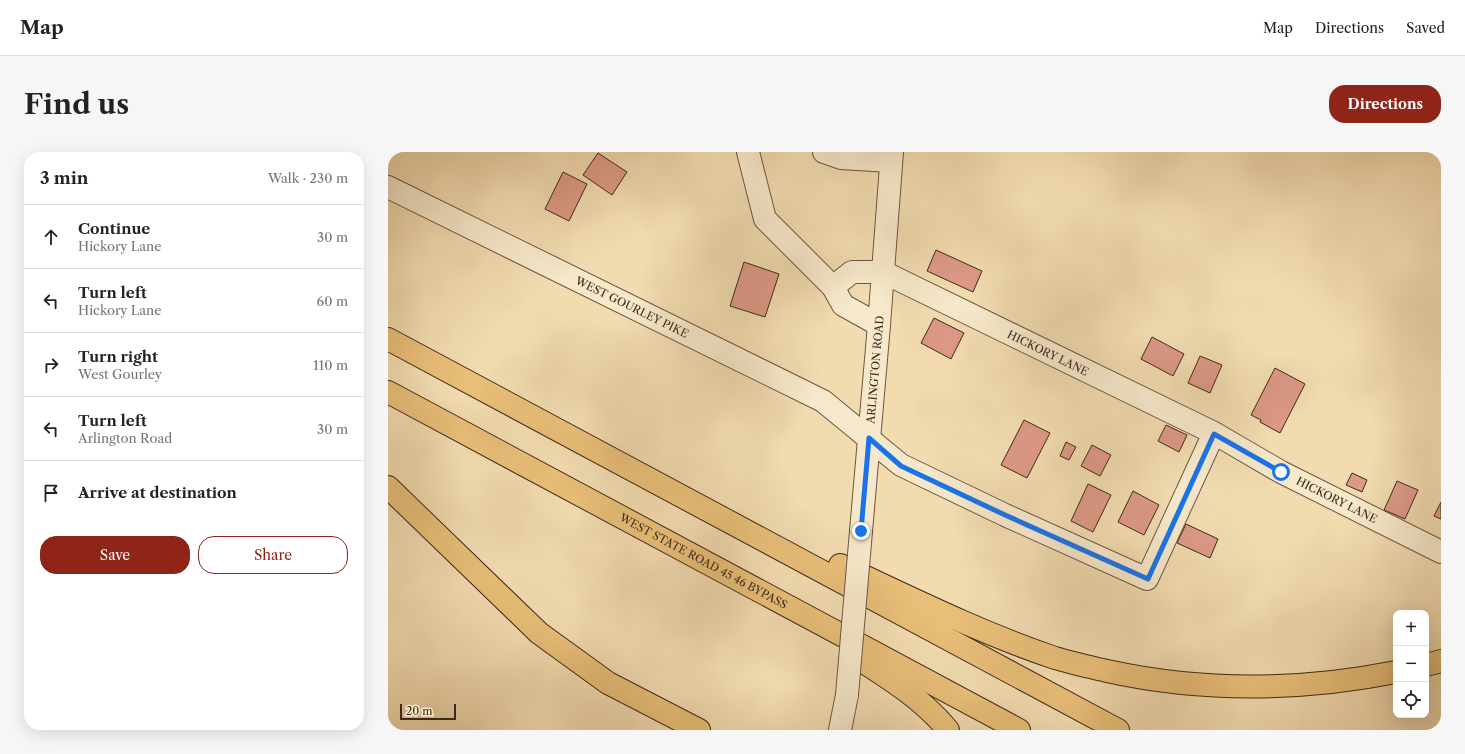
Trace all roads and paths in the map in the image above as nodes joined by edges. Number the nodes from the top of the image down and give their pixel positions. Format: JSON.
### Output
{"nodes":[{"id":1,"x":748,"y":152,"type":"edge"},
{"id":2,"x":824,"y":152,"type":"edge"},
{"id":3,"x":892,"y":156,"type":"edge"},
{"id":4,"x":388,"y":187,"type":"edge"},
{"id":5,"x":883,"y":272,"type":"junction"},
{"id":6,"x":833,"y":287,"type":"junction"},
{"id":7,"x":880,"y":324,"type":"junction"},
{"id":8,"x":388,"y":339,"type":"edge"},
{"id":9,"x":388,"y":392,"type":"edge"},
{"id":10,"x":1214,"y":434,"type":"junction"},
{"id":11,"x":869,"y":438,"type":"junction"},
{"id":12,"x":637,"y":472,"type":"junction"},
{"id":13,"x":388,"y":487,"type":"edge"},
{"id":14,"x":1441,"y":552,"type":"edge"},
{"id":15,"x":749,"y":585,"type":"junction"},
{"id":16,"x":1441,"y":661,"type":"edge"},
{"id":17,"x":1429,"y":664,"type":"edge"},
{"id":18,"x":1393,"y":673,"type":"edge"},
{"id":19,"x":699,"y":730,"type":"edge"},
{"id":20,"x":840,"y":730,"type":"edge"},
{"id":21,"x":948,"y":730,"type":"edge"},
{"id":22,"x":1019,"y":730,"type":"edge"},
{"id":23,"x":1118,"y":730,"type":"edge"}],
"edges":[{"from":1,"to":6,"type":"street"},
{"from":2,"to":3,"type":"street"},
{"from":3,"to":5,"type":"street","name":"ARLINGTON ROAD"},
{"from":4,"to":11,"type":"street","name":"WEST GOURLEY PIKE"},
{"from":5,"to":6,"type":"street"},
{"from":5,"to":7,"type":"street","name":"ARLINGTON ROAD"},
{"from":5,"to":10,"type":"street","name":"HICKORY LANE"},
{"from":6,"to":7,"type":"street"},
{"from":7,"to":11,"type":"street","name":"ARLINGTON ROAD"},
{"from":8,"to":12,"type":"highway"},
{"from":9,"to":15,"type":"highway","name":"WEST STATE ROAD 45 46 BYPASS"},
{"from":10,"to":11,"type":"street","name":"WEST GOURLEY PIKE"},
{"from":10,"to":14,"type":"street","name":"HICKORY LANE"},
{"from":11,"to":20,"type":"street","name":"ARLINGTON ROAD","bridge":true},
{"from":12,"to":18,"type":"highway"},
{"from":12,"to":23,"type":"highway"},
{"from":13,"to":19,"type":"highway"},
{"from":15,"to":21,"type":"highway"},
{"from":15,"to":22,"type":"highway","name":"WEST STATE ROAD 45 46 BYPASS"},
{"from":16,"to":17,"type":"highway"}]}
